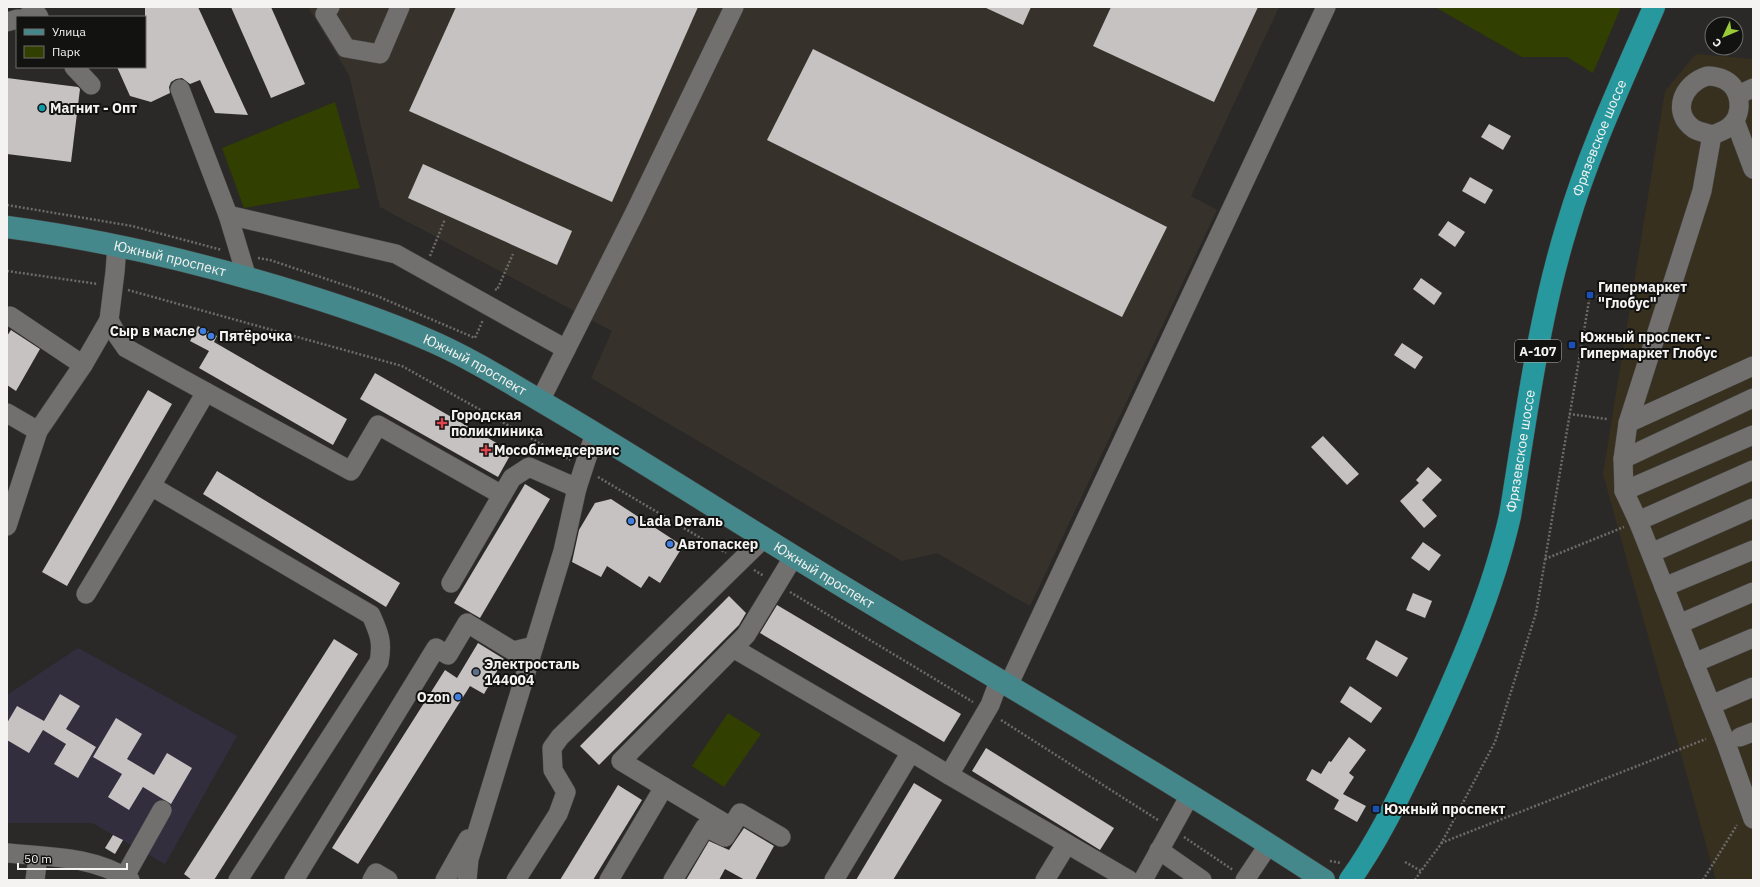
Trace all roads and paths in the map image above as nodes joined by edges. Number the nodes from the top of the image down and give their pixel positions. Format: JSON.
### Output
{"nodes":[{"id":1,"x":330,"y":7,"type":"edge"},
{"id":2,"x":400,"y":7,"type":"edge"},
{"id":3,"x":734,"y":7,"type":"edge"},
{"id":4,"x":1326,"y":7,"type":"edge"},
{"id":5,"x":1654,"y":7,"type":"edge"},
{"id":6,"x":75,"y":68,"type":"edge"},
{"id":7,"x":91,"y":85,"type":"dead end"},
{"id":8,"x":180,"y":89,"type":"dead end"},
{"id":9,"x":1745,"y":91,"type":"edge"},
{"id":10,"x":1735,"y":121,"type":"junction"},
{"id":11,"x":1712,"y":135,"type":"junction"},
{"id":12,"x":1753,"y":169,"type":"edge"},
{"id":13,"x":228,"y":215,"type":"junction"},
{"id":14,"x":445,"y":219,"type":"dead end"},
{"id":15,"x":7,"y":227,"type":"edge"},
{"id":16,"x":117,"y":245,"type":"junction"},
{"id":17,"x":513,"y":254,"type":"dead end"},
{"id":18,"x":437,"y":260,"type":"dead end"},
{"id":19,"x":7,"y":271,"type":"edge"},
{"id":20,"x":247,"y":278,"type":"junction"},
{"id":21,"x":114,"y":286,"type":"junction"},
{"id":22,"x":490,"y":287,"type":"dead end"},
{"id":23,"x":1632,"y":305,"type":"dead end"},
{"id":24,"x":10,"y":316,"type":"dead end"},
{"id":25,"x":109,"y":320,"type":"junction"},
{"id":26,"x":566,"y":349,"type":"junction"},
{"id":27,"x":83,"y":365,"type":"junction"},
{"id":28,"x":1753,"y":366,"type":"edge"},
{"id":29,"x":206,"y":392,"type":"junction"},
{"id":30,"x":1753,"y":398,"type":"edge"},
{"id":31,"x":540,"y":401,"type":"junction"},
{"id":32,"x":7,"y":413,"type":"edge"},
{"id":33,"x":1569,"y":414,"type":"junction"},
{"id":34,"x":1607,"y":419,"type":"dead end"},
{"id":35,"x":1628,"y":423,"type":"junction"},
{"id":36,"x":38,"y":431,"type":"junction"},
{"id":37,"x":595,"y":433,"type":"junction"},
{"id":38,"x":1753,"y":435,"type":"edge"},
{"id":39,"x":1623,"y":459,"type":"junction"},
{"id":40,"x":584,"y":468,"type":"junction"},
{"id":41,"x":1753,"y":470,"type":"edge"},
{"id":42,"x":151,"y":486,"type":"junction"},
{"id":43,"x":577,"y":488,"type":"junction"},
{"id":44,"x":1624,"y":491,"type":"junction"},
{"id":45,"x":502,"y":495,"type":"junction"},
{"id":46,"x":1753,"y":508,"type":"edge"},
{"id":47,"x":1638,"y":521,"type":"junction"},
{"id":48,"x":7,"y":526,"type":"edge"},
{"id":49,"x":764,"y":538,"type":"junction"},
{"id":50,"x":1753,"y":550,"type":"edge"},
{"id":51,"x":1651,"y":553,"type":"junction"},
{"id":52,"x":794,"y":556,"type":"junction"},
{"id":53,"x":1545,"y":560,"type":"junction"},
{"id":54,"x":740,"y":562,"type":"junction"},
{"id":55,"x":451,"y":583,"type":"dead end"},
{"id":56,"x":777,"y":584,"type":"junction"},
{"id":57,"x":1664,"y":587,"type":"junction"},
{"id":58,"x":1753,"y":592,"type":"edge"},
{"id":59,"x":86,"y":594,"type":"dead end"},
{"id":60,"x":1679,"y":624,"type":"junction"},
{"id":61,"x":1753,"y":638,"type":"edge"},
{"id":62,"x":534,"y":646,"type":"junction"},
{"id":63,"x":733,"y":648,"type":"junction"},
{"id":64,"x":1694,"y":663,"type":"junction"},
{"id":65,"x":1003,"y":684,"type":"junction"},
{"id":66,"x":1753,"y":687,"type":"edge"},
{"id":67,"x":1711,"y":705,"type":"junction"},
{"id":68,"x":987,"y":711,"type":"junction"},
{"id":69,"x":1709,"y":738,"type":"dead end"},
{"id":70,"x":911,"y":752,"type":"junction"},
{"id":71,"x":949,"y":774,"type":"junction"},
{"id":72,"x":1746,"y":776,"type":"edge"},
{"id":73,"x":664,"y":787,"type":"junction"},
{"id":74,"x":1190,"y":795,"type":"junction"},
{"id":75,"x":162,"y":810,"type":"dead end"},
{"id":76,"x":482,"y":815,"type":"junction"},
{"id":77,"x":1746,"y":821,"type":"edge"},
{"id":78,"x":731,"y":827,"type":"junction"},
{"id":79,"x":1172,"y":828,"type":"junction"},
{"id":80,"x":781,"y":837,"type":"dead end"},
{"id":81,"x":1067,"y":844,"type":"junction"},
{"id":82,"x":1269,"y":844,"type":"junction"},
{"id":83,"x":1441,"y":844,"type":"junction"},
{"id":84,"x":1160,"y":850,"type":"junction"},
{"id":85,"x":7,"y":854,"type":"edge"},
{"id":86,"x":38,"y":856,"type":"junction"},
{"id":87,"x":1405,"y":862,"type":"dead end"},
{"id":88,"x":1324,"y":870,"type":"edge"},
{"id":89,"x":1421,"y":871,"type":"junction"},
{"id":90,"x":1348,"y":872,"type":"edge"},
{"id":91,"x":128,"y":878,"type":"edge"},
{"id":92,"x":1245,"y":879,"type":"edge"},
{"id":93,"x":34,"y":880,"type":"edge"},
{"id":94,"x":238,"y":880,"type":"edge"},
{"id":95,"x":294,"y":880,"type":"edge"},
{"id":96,"x":372,"y":880,"type":"edge"},
{"id":97,"x":388,"y":880,"type":"edge"},
{"id":98,"x":445,"y":880,"type":"edge"},
{"id":99,"x":467,"y":880,"type":"edge"},
{"id":100,"x":516,"y":880,"type":"edge"},
{"id":101,"x":609,"y":880,"type":"edge"},
{"id":102,"x":673,"y":880,"type":"edge"},
{"id":103,"x":834,"y":880,"type":"edge"},
{"id":104,"x":1045,"y":880,"type":"edge"},
{"id":105,"x":1128,"y":880,"type":"edge"},
{"id":106,"x":1143,"y":880,"type":"edge"},
{"id":107,"x":1202,"y":880,"type":"edge"},
{"id":108,"x":1415,"y":880,"type":"edge"},
{"id":109,"x":1703,"y":880,"type":"edge"}],
"edges":[{"from":1,"to":2,"type":"street"},
{"from":3,"to":26,"type":"street"},
{"from":4,"to":65,"type":"street"},
{"from":5,"to":90,"type":"highway","name":"Фрязевское шоссе","number":"А-107"},
{"from":6,"to":7,"type":"street"},
{"from":8,"to":13,"type":"street"},
{"from":9,"to":10,"type":"street"},
{"from":9,"to":11,"type":"street"},
{"from":10,"to":11,"type":"street"},
{"from":10,"to":12,"type":"street"},
{"from":11,"to":35,"type":"street"},
{"from":13,"to":20,"type":"street"},
{"from":13,"to":26,"type":"street"},
{"from":14,"to":18,"type":"path"},
{"from":15,"to":16,"type":"main road","name":"Южный проспект"},
{"from":16,"to":20,"type":"main road","name":"Южный проспект"},
{"from":16,"to":21,"type":"street"},
{"from":17,"to":22,"type":"path"},
{"from":19,"to":21,"type":"path"},
{"from":20,"to":31,"type":"main road","name":"Южный проспект"},
{"from":21,"to":25,"type":"street"},
{"from":21,"to":40,"type":"path"},
{"from":23,"to":33,"type":"path"},
{"from":24,"to":27,"type":"street"},
{"from":25,"to":27,"type":"street"},
{"from":25,"to":29,"type":"street"},
{"from":26,"to":31,"type":"street"},
{"from":27,"to":36,"type":"street"},
{"from":28,"to":35,"type":"street"},
{"from":29,"to":42,"type":"street"},
{"from":29,"to":45,"type":"street"},
{"from":30,"to":39,"type":"street"},
{"from":31,"to":37,"type":"main road","name":"Южный проспект"},
{"from":32,"to":36,"type":"street"},
{"from":33,"to":34,"type":"path"},
{"from":33,"to":53,"type":"path"},
{"from":35,"to":39,"type":"street"},
{"from":36,"to":48,"type":"street"},
{"from":37,"to":40,"type":"street"},
{"from":37,"to":49,"type":"main road","name":"Южный проспект"},
{"from":38,"to":44,"type":"street"},
{"from":39,"to":44,"type":"street"},
{"from":40,"to":43,"type":"street"},
{"from":40,"to":54,"type":"path"},
{"from":41,"to":47,"type":"street"},
{"from":42,"to":59,"type":"street"},
{"from":42,"to":94,"type":"street"},
{"from":43,"to":45,"type":"street"},
{"from":43,"to":62,"type":"street"},
{"from":44,"to":47,"type":"street"},
{"from":45,"to":55,"type":"street"},
{"from":46,"to":51,"type":"street"},
{"from":47,"to":51,"type":"street"},
{"from":47,"to":53,"type":"path"},
{"from":49,"to":52,"type":"main road","name":"Южный проспект"},
{"from":49,"to":54,"type":"street"},
{"from":50,"to":57,"type":"street"},
{"from":51,"to":57,"type":"street"},
{"from":52,"to":56,"type":"street"},
{"from":52,"to":65,"type":"main road","name":"Южный проспект"},
{"from":53,"to":83,"type":"path"},
{"from":54,"to":56,"type":"path"},
{"from":54,"to":100,"type":"street"},
{"from":56,"to":63,"type":"street"},
{"from":56,"to":68,"type":"path"},
{"from":57,"to":60,"type":"street"},
{"from":58,"to":60,"type":"street"},
{"from":60,"to":64,"type":"street"},
{"from":61,"to":64,"type":"street"},
{"from":62,"to":76,"type":"street"},
{"from":62,"to":95,"type":"street"},
{"from":63,"to":70,"type":"street"},
{"from":63,"to":73,"type":"street"},
{"from":64,"to":67,"type":"street"},
{"from":65,"to":68,"type":"street"},
{"from":65,"to":74,"type":"main road","name":"Южный проспект"},
{"from":66,"to":67,"type":"street"},
{"from":67,"to":72,"type":"street"},
{"from":68,"to":71,"type":"street"},
{"from":68,"to":79,"type":"path"},
{"from":69,"to":83,"type":"path"},
{"from":70,"to":71,"type":"street"},
{"from":70,"to":103,"type":"street"},
{"from":71,"to":81,"type":"street"},
{"from":72,"to":77,"type":"street"},
{"from":73,"to":78,"type":"street"},
{"from":73,"to":101,"type":"street"},
{"from":74,"to":79,"type":"street"},
{"from":74,"to":82,"type":"main road","name":"Южный проспект"},
{"from":75,"to":91,"type":"street"},
{"from":76,"to":98,"type":"street"},
{"from":76,"to":99,"type":"street"},
{"from":77,"to":109,"type":"path"},
{"from":78,"to":80,"type":"street"},
{"from":78,"to":102,"type":"street"},
{"from":79,"to":84,"type":"street"},
{"from":79,"to":92,"type":"path"},
{"from":81,"to":104,"type":"street"},
{"from":81,"to":105,"type":"street"},
{"from":82,"to":88,"type":"main road","name":"Южный проспект"},
{"from":82,"to":92,"type":"street"},
{"from":83,"to":89,"type":"path"},
{"from":84,"to":106,"type":"street"},
{"from":84,"to":107,"type":"street"},
{"from":85,"to":86,"type":"street"},
{"from":86,"to":91,"type":"street"},
{"from":86,"to":93,"type":"street"},
{"from":87,"to":89,"type":"path"},
{"from":88,"to":90,"type":"path"},
{"from":89,"to":108,"type":"path"},
{"from":96,"to":97,"type":"street"}]}
